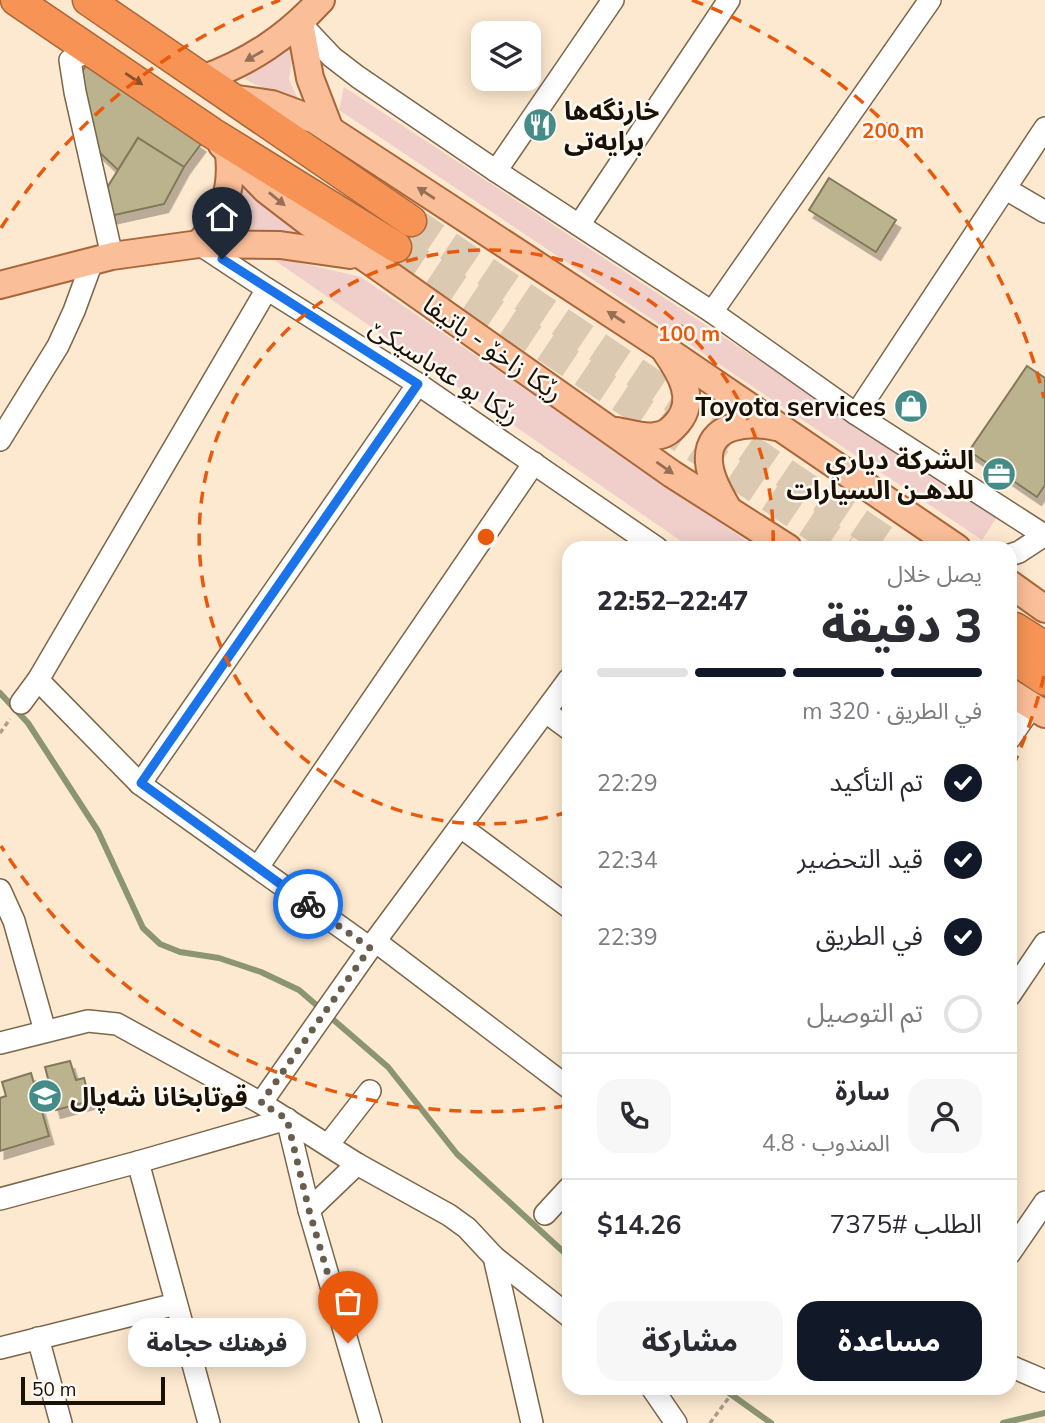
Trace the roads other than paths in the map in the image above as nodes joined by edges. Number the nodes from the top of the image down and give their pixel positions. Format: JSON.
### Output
{"nodes":[{"id":1,"x":16,"y":0,"type":"edge"},
{"id":2,"x":88,"y":0,"type":"edge"},
{"id":3,"x":321,"y":0,"type":"edge"},
{"id":4,"x":613,"y":0,"type":"edge"},
{"id":5,"x":729,"y":0,"type":"edge"},
{"id":6,"x":930,"y":0,"type":"edge"},
{"id":7,"x":300,"y":23,"type":"junction"},
{"id":8,"x":75,"y":47,"type":"junction"},
{"id":9,"x":202,"y":79,"type":"junction"},
{"id":10,"x":230,"y":98,"type":"junction"},
{"id":11,"x":1045,"y":128,"type":"edge"},
{"id":12,"x":330,"y":130,"type":"junction"},
{"id":13,"x":220,"y":143,"type":"junction"},
{"id":14,"x":496,"y":171,"type":"junction"},
{"id":15,"x":1006,"y":189,"type":"junction"},
{"id":16,"x":1045,"y":212,"type":"edge"},
{"id":17,"x":411,"y":221,"type":"tunnel mouth"},
{"id":18,"x":579,"y":225,"type":"junction"},
{"id":19,"x":199,"y":244,"type":"junction"},
{"id":20,"x":396,"y":247,"type":"tunnel mouth"},
{"id":21,"x":102,"y":259,"type":"junction"},
{"id":22,"x":367,"y":259,"type":"junction"},
{"id":23,"x":0,"y":285,"type":"edge"},
{"id":24,"x":267,"y":289,"type":"junction"},
{"id":25,"x":712,"y":312,"type":"junction"},
{"id":26,"x":662,"y":347,"type":"junction"},
{"id":27,"x":418,"y":384,"type":"junction"},
{"id":28,"x":856,"y":414,"type":"junction"},
{"id":29,"x":781,"y":428,"type":"junction"},
{"id":30,"x":609,"y":429,"type":"junction"},
{"id":31,"x":0,"y":440,"type":"edge"},
{"id":32,"x":534,"y":463,"type":"junction"},
{"id":33,"x":728,"y":509,"type":"junction"},
{"id":34,"x":1045,"y":536,"type":"edge"},
{"id":35,"x":647,"y":541,"type":"edge"},
{"id":36,"x":777,"y":541,"type":"edge"},
{"id":37,"x":947,"y":541,"type":"edge"},
{"id":38,"x":1017,"y":551,"type":"edge"},
{"id":39,"x":1017,"y":589,"type":"edge"},
{"id":40,"x":1045,"y":609,"type":"edge"},
{"id":41,"x":1017,"y":643,"type":"edge"},
{"id":42,"x":1017,"y":648,"type":"edge"},
{"id":43,"x":1045,"y":648,"type":"edge"},
{"id":44,"x":38,"y":680,"type":"junction"},
{"id":45,"x":1045,"y":680,"type":"edge"},
{"id":46,"x":562,"y":689,"type":"edge"},
{"id":47,"x":1017,"y":696,"type":"edge"},
{"id":48,"x":21,"y":703,"type":"dead end"},
{"id":49,"x":1039,"y":710,"type":"edge"},
{"id":50,"x":546,"y":712,"type":"junction"},
{"id":51,"x":562,"y":724,"type":"edge"},
{"id":52,"x":1017,"y":731,"type":"edge"},
{"id":53,"x":141,"y":783,"type":"junction"},
{"id":54,"x":461,"y":827,"type":"junction"},
{"id":55,"x":258,"y":867,"type":"junction"},
{"id":56,"x":0,"y":890,"type":"edge"},
{"id":57,"x":562,"y":901,"type":"edge"},
{"id":58,"x":1045,"y":943,"type":"edge"},
{"id":59,"x":372,"y":945,"type":"junction"},
{"id":60,"x":1017,"y":985,"type":"edge"},
{"id":61,"x":45,"y":1031,"type":"junction"},
{"id":62,"x":0,"y":1043,"type":"edge"},
{"id":63,"x":562,"y":1082,"type":"edge"},
{"id":64,"x":370,"y":1091,"type":"dead end"},
{"id":65,"x":261,"y":1103,"type":"junction"},
{"id":66,"x":287,"y":1119,"type":"junction"},
{"id":67,"x":328,"y":1145,"type":"junction"},
{"id":68,"x":138,"y":1162,"type":"junction"},
{"id":69,"x":357,"y":1164,"type":"junction"},
{"id":70,"x":562,"y":1196,"type":"edge"},
{"id":71,"x":0,"y":1199,"type":"edge"},
{"id":72,"x":1045,"y":1202,"type":"edge"},
{"id":73,"x":309,"y":1210,"type":"junction"},
{"id":74,"x":545,"y":1214,"type":"dead end"},
{"id":75,"x":1017,"y":1243,"type":"edge"},
{"id":76,"x":494,"y":1257,"type":"junction"},
{"id":77,"x":176,"y":1304,"type":"junction"},
{"id":78,"x":562,"y":1310,"type":"edge"},
{"id":79,"x":38,"y":1338,"type":"junction"},
{"id":80,"x":0,"y":1348,"type":"edge"},
{"id":81,"x":1017,"y":1369,"type":"edge"},
{"id":82,"x":1045,"y":1381,"type":"edge"},
{"id":83,"x":657,"y":1395,"type":"edge"},
{"id":84,"x":61,"y":1423,"type":"edge"},
{"id":85,"x":209,"y":1423,"type":"edge"},
{"id":86,"x":371,"y":1423,"type":"edge"},
{"id":87,"x":532,"y":1423,"type":"edge"},
{"id":88,"x":676,"y":1423,"type":"edge"}],
"edges":[{"from":1,"to":8,"type":"highway","name":"رێکا زاخۆ - باتیفا"},
{"from":2,"to":9,"type":"highway"},
{"from":3,"to":7,"type":"main road"},
{"from":4,"to":14,"type":"street"},
{"from":5,"to":18,"type":"street"},
{"from":6,"to":25,"type":"street"},
{"from":7,"to":9,"type":"main road","one_way":true},
{"from":7,"to":12,"type":"main road"},
{"from":7,"to":14,"type":"street"},
{"from":8,"to":13,"type":"highway","name":"رێکا زاخۆ - باتیفا","one_way":true},
{"from":8,"to":21,"type":"street"},
{"from":9,"to":10,"type":"highway"},
{"from":10,"to":12,"type":"main road"},
{"from":10,"to":17,"type":"highway"},
{"from":11,"to":15,"type":"street"},
{"from":26,"to":12,"type":"main road","one_way":true},
{"from":13,"to":19,"type":"main road"},
{"from":13,"to":20,"type":"highway","name":"رێکا زاخۆ - باتیفا"},
{"from":13,"to":22,"type":"main road","name":"رێکا زاخۆ - باتیفا","one_way":true},
{"from":14,"to":18,"type":"street"},
{"from":15,"to":16,"type":"street"},
{"from":15,"to":28,"type":"street"},
{"from":18,"to":25,"type":"street"},
{"from":19,"to":21,"type":"main road"},
{"from":19,"to":22,"type":"main road"},
{"from":19,"to":24,"type":"street","name":"رێكا بو عه‌باسيكێ"},
{"from":21,"to":23,"type":"main road"},
{"from":21,"to":31,"type":"street"},
{"from":22,"to":30,"type":"main road","name":"رێکا زاخۆ - باتیفا"},
{"from":24,"to":27,"type":"street","name":"رێكا بو عه‌باسيكێ"},
{"from":24,"to":44,"type":"street"},
{"from":25,"to":28,"type":"street"},
{"from":26,"to":29,"type":"main road"},
{"from":26,"to":30,"type":"main road"},
{"from":27,"to":32,"type":"street","name":"رێكا بو عه‌باسيكێ"},
{"from":27,"to":53,"type":"street"},
{"from":28,"to":34,"type":"street"},
{"from":29,"to":33,"type":"main road"},
{"from":29,"to":37,"type":"main road"},
{"from":30,"to":33,"type":"main road","name":"رێکا زاخۆ - باتیفا","one_way":true},
{"from":32,"to":35,"type":"street","name":"رێكا بو عه‌باسيكێ"},
{"from":32,"to":55,"type":"street"},
{"from":33,"to":36,"type":"main road","name":"رێکا زاخۆ - باتیفا"},
{"from":34,"to":38,"type":"street"},
{"from":39,"to":40,"type":"main road"},
{"from":41,"to":43,"type":"highway"},
{"from":42,"to":45,"type":"highway"},
{"from":44,"to":48,"type":"street"},
{"from":44,"to":53,"type":"street"},
{"from":46,"to":50,"type":"street"},
{"from":47,"to":49,"type":"main road"},
{"from":49,"to":52,"type":"street"},
{"from":50,"to":51,"type":"street"},
{"from":50,"to":54,"type":"street"},
{"from":53,"to":55,"type":"street"},
{"from":54,"to":57,"type":"street"},
{"from":54,"to":59,"type":"street"},
{"from":55,"to":59,"type":"street"},
{"from":56,"to":61,"type":"street"},
{"from":58,"to":60,"type":"street"},
{"from":59,"to":63,"type":"street"},
{"from":59,"to":65,"type":"street"},
{"from":61,"to":62,"type":"street"},
{"from":61,"to":65,"type":"street"},
{"from":64,"to":67,"type":"street"},
{"from":65,"to":66,"type":"street"},
{"from":66,"to":67,"type":"street"},
{"from":66,"to":68,"type":"street"},
{"from":66,"to":73,"type":"street"},
{"from":67,"to":69,"type":"street"},
{"from":68,"to":71,"type":"street"},
{"from":68,"to":77,"type":"street"},
{"from":69,"to":73,"type":"street"},
{"from":69,"to":76,"type":"street"},
{"from":70,"to":74,"type":"street"},
{"from":72,"to":75,"type":"street"},
{"from":73,"to":86,"type":"street"},
{"from":76,"to":78,"type":"street"},
{"from":76,"to":87,"type":"street"},
{"from":77,"to":79,"type":"street"},
{"from":77,"to":85,"type":"street"},
{"from":79,"to":80,"type":"street"},
{"from":79,"to":84,"type":"street"},
{"from":81,"to":82,"type":"street"},
{"from":83,"to":88,"type":"street"}]}
